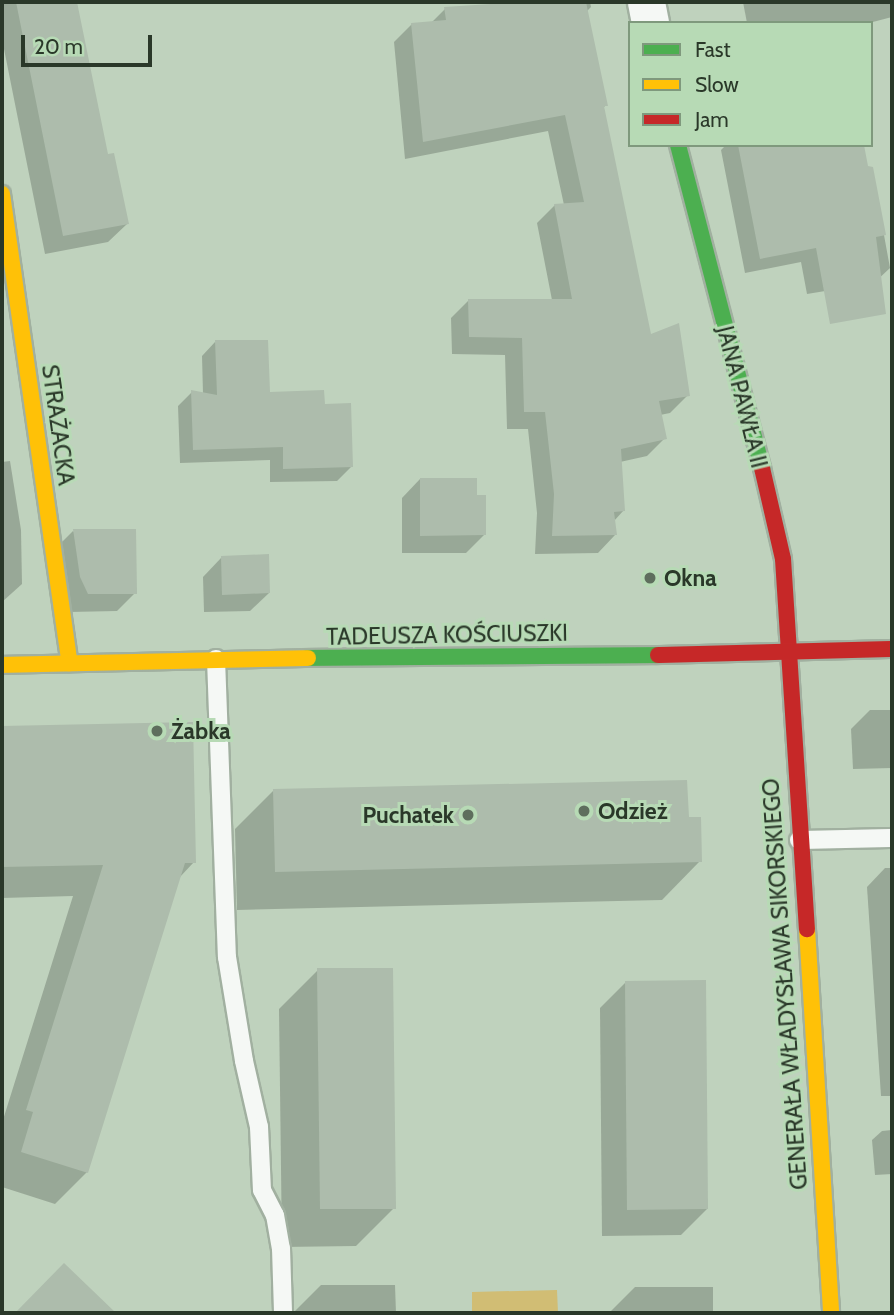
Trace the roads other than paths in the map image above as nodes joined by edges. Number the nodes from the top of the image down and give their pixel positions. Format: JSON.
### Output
{"nodes":[{"id":1,"x":646,"y":2,"type":"edge"},
{"id":2,"x":650,"y":21,"type":"edge"},
{"id":3,"x":678,"y":147,"type":"edge"},
{"id":4,"x":2,"y":194,"type":"edge"},
{"id":5,"x":892,"y":649,"type":"edge"},
{"id":6,"x":787,"y":652,"type":"junction"},
{"id":7,"x":216,"y":659,"type":"junction"},
{"id":8,"x":70,"y":663,"type":"junction"},
{"id":9,"x":2,"y":665,"type":"edge"},
{"id":10,"x":892,"y":838,"type":"edge"},
{"id":11,"x":799,"y":840,"type":"junction"},
{"id":12,"x":282,"y":1313,"type":"edge"},
{"id":13,"x":831,"y":1313,"type":"edge"}],
"edges":[{"from":1,"to":2,"type":"street"},
{"from":3,"to":6,"type":"street","name":"JANA PAWŁA II"},
{"from":4,"to":8,"type":"street","name":"STRAŻACKA"},
{"from":5,"to":6,"type":"street","name":"TADEUSZA KOŚCIUSZKI"},
{"from":6,"to":7,"type":"street","name":"TADEUSZA KOŚCIUSZKI"},
{"from":6,"to":11,"type":"street","name":"GENERAŁA WŁADYSŁAWA SIKORSKIEGO"},
{"from":7,"to":8,"type":"street","name":"TADEUSZA KOŚCIUSZKI"},
{"from":7,"to":12,"type":"lane"},
{"from":8,"to":9,"type":"street","name":"TADEUSZA KOŚCIUSZKI"},
{"from":10,"to":11,"type":"lane"},
{"from":11,"to":13,"type":"street","name":"GENERAŁA WŁADYSŁAWA SIKORSKIEGO"}]}
